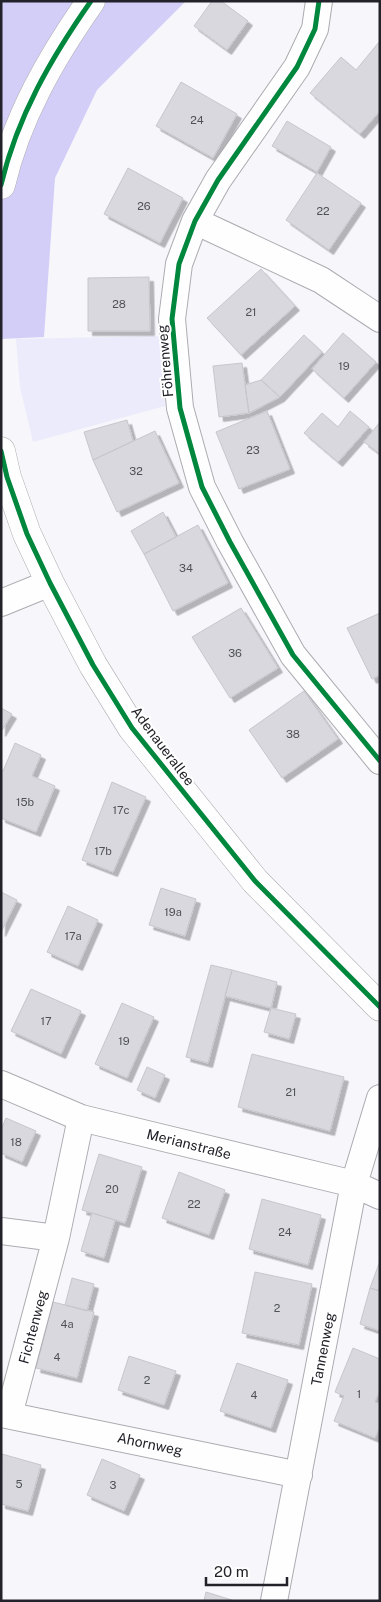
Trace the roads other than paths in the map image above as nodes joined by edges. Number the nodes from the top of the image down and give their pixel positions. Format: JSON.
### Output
{"nodes":[{"id":1,"x":91,"y":1,"type":"edge"},
{"id":2,"x":319,"y":1,"type":"edge"},
{"id":3,"x":1,"y":185,"type":"edge"},
{"id":4,"x":195,"y":221,"type":"junction"},
{"id":5,"x":380,"y":319,"type":"edge"},
{"id":6,"x":1,"y":451,"type":"edge"},
{"id":7,"x":50,"y":583,"type":"junction"},
{"id":8,"x":1,"y":602,"type":"edge"},
{"id":9,"x":380,"y":761,"type":"edge"},
{"id":10,"x":380,"y":1007,"type":"edge"},
{"id":11,"x":1,"y":1084,"type":"edge"},
{"id":12,"x":380,"y":1098,"type":"edge"},
{"id":13,"x":81,"y":1118,"type":"junction"},
{"id":14,"x":354,"y":1184,"type":"junction"},
{"id":15,"x":380,"y":1196,"type":"edge"},
{"id":16,"x":1,"y":1232,"type":"edge"},
{"id":17,"x":56,"y":1238,"type":"junction"},
{"id":18,"x":5,"y":1414,"type":"edge"},
{"id":19,"x":299,"y":1475,"type":"junction"},
{"id":20,"x":274,"y":1601,"type":"edge"}],
"edges":[{"from":1,"to":3,"type":"main road"},
{"from":2,"to":4,"type":"street","name":"Föhrenweg"},
{"from":4,"to":5,"type":"street"},
{"from":4,"to":9,"type":"street","name":"Föhrenweg"},
{"from":6,"to":7,"type":"main road","name":"Adenauerallee"},
{"from":7,"to":8,"type":"street"},
{"from":7,"to":10,"type":"main road","name":"Adenauerallee"},
{"from":11,"to":13,"type":"street","name":"Merianstraße"},
{"from":12,"to":14,"type":"street","name":"Tannenweg"},
{"from":13,"to":14,"type":"street","name":"Merianstraße"},
{"from":13,"to":17,"type":"street","name":"Fichtenweg"},
{"from":14,"to":15,"type":"street","name":"Merianstraße"},
{"from":14,"to":19,"type":"street","name":"Tannenweg"},
{"from":16,"to":17,"type":"street"},
{"from":17,"to":18,"type":"street","name":"Fichtenweg"},
{"from":18,"to":19,"type":"street","name":"Ahornweg"},
{"from":19,"to":20,"type":"street","name":"Tannenweg"}]}
